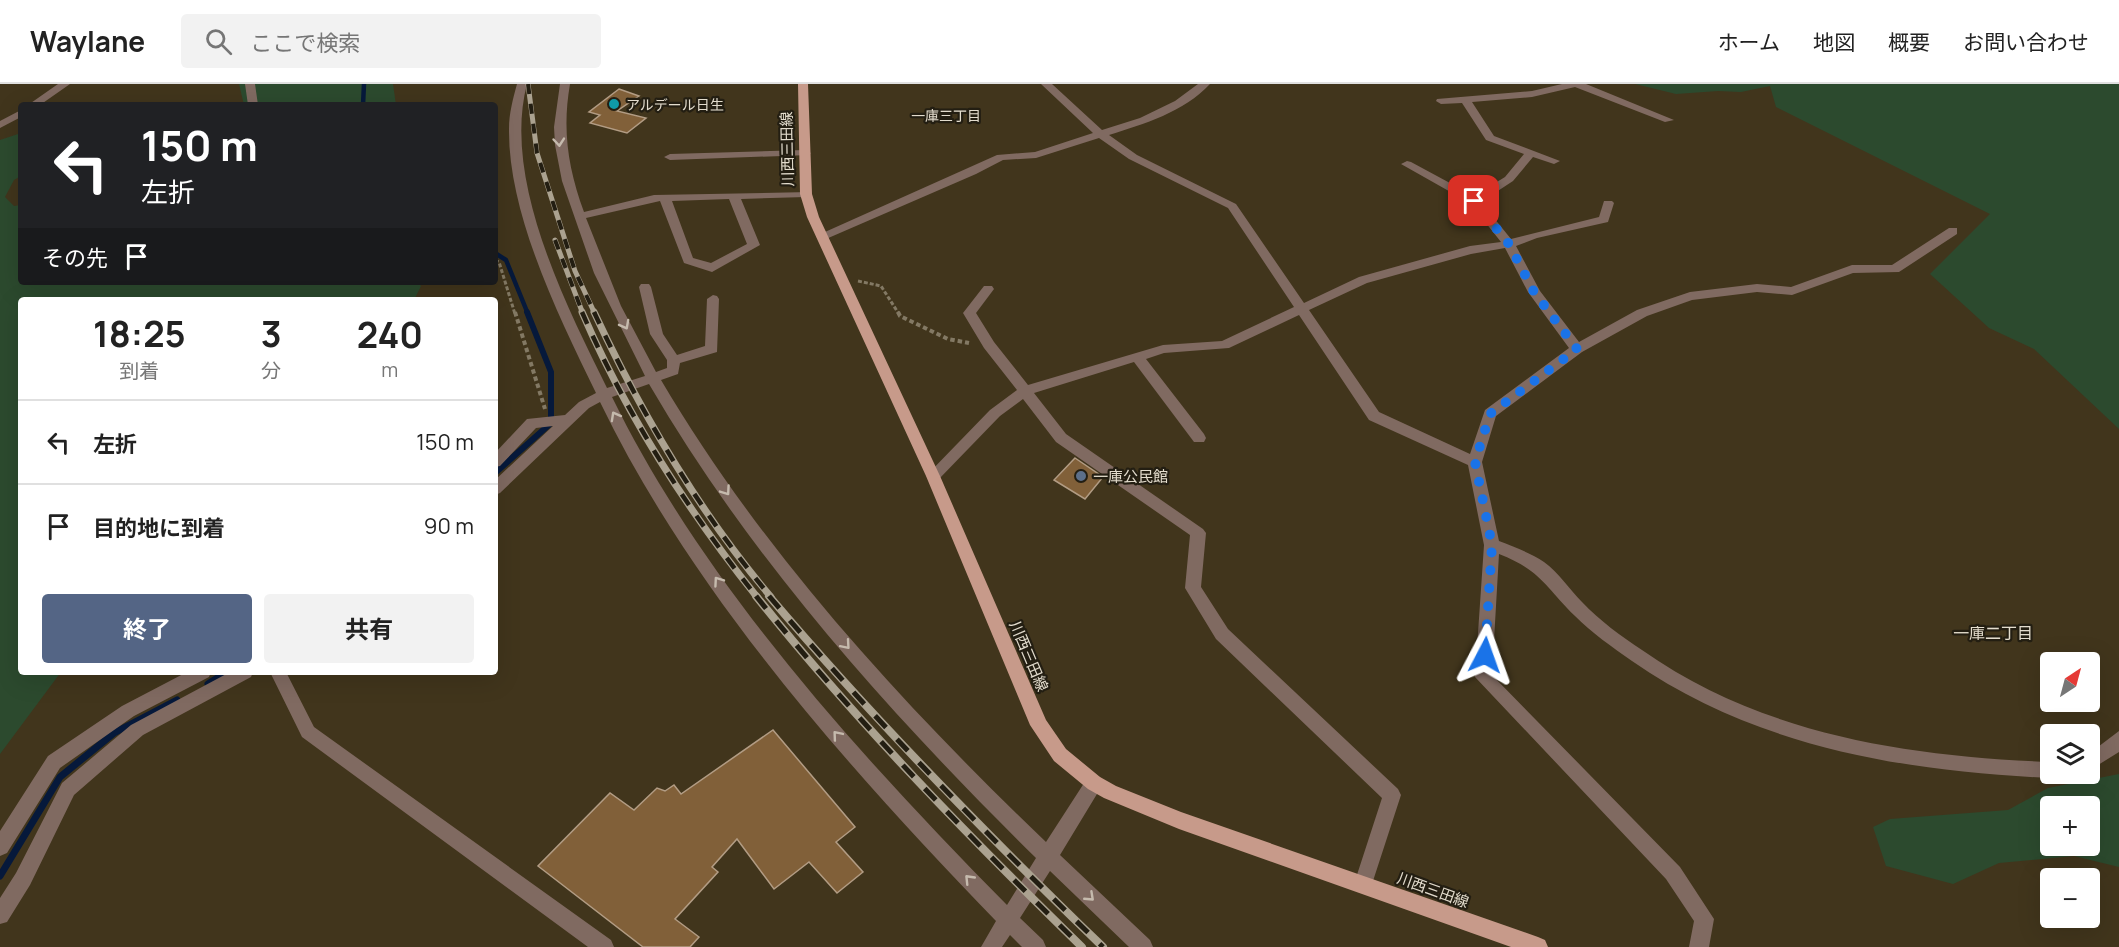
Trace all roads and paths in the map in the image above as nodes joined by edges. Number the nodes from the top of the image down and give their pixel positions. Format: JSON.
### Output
{"nodes":[{"id":1,"x":64,"y":84,"type":"edge"},
{"id":2,"x":250,"y":84,"type":"edge"},
{"id":3,"x":522,"y":84,"type":"edge"},
{"id":4,"x":565,"y":84,"type":"edge"},
{"id":5,"x":803,"y":84,"type":"edge"},
{"id":6,"x":1046,"y":84,"type":"edge"},
{"id":7,"x":1205,"y":84,"type":"edge"},
{"id":8,"x":1576,"y":84,"type":"edge"},
{"id":9,"x":1465,"y":99,"type":"junction"},
{"id":10,"x":1441,"y":100,"type":"dead end"},
{"id":11,"x":37,"y":102,"type":"edge"},
{"id":12,"x":253,"y":102,"type":"edge"},
{"id":13,"x":18,"y":115,"type":"edge"},
{"id":14,"x":1670,"y":120,"type":"dead end"},
{"id":15,"x":0,"y":125,"type":"edge"},
{"id":16,"x":1100,"y":134,"type":"junction"},
{"id":17,"x":1531,"y":152,"type":"junction"},
{"id":18,"x":805,"y":153,"type":"junction"},
{"id":19,"x":670,"y":157,"type":"dead end"},
{"id":20,"x":1554,"y":161,"type":"dead end"},
{"id":21,"x":1407,"y":164,"type":"dead end"},
{"id":22,"x":806,"y":194,"type":"junction"},
{"id":23,"x":734,"y":197,"type":"junction"},
{"id":24,"x":664,"y":198,"type":"junction"},
{"id":25,"x":1474,"y":201,"type":"junction"},
{"id":26,"x":1608,"y":203,"type":"dead end"},
{"id":27,"x":580,"y":216,"type":"junction"},
{"id":28,"x":1953,"y":231,"type":"dead end"},
{"id":29,"x":822,"y":236,"type":"junction"},
{"id":30,"x":1509,"y":244,"type":"junction"},
{"id":31,"x":498,"y":262,"type":"edge"},
{"id":32,"x":840,"y":276,"type":"junction"},
{"id":33,"x":645,"y":287,"type":"dead end"},
{"id":34,"x":988,"y":289,"type":"dead end"},
{"id":35,"x":713,"y":299,"type":"dead end"},
{"id":36,"x":1301,"y":307,"type":"junction"},
{"id":37,"x":989,"y":345,"type":"junction"},
{"id":38,"x":1577,"y":349,"type":"junction"},
{"id":39,"x":1138,"y":358,"type":"junction"},
{"id":40,"x":674,"y":360,"type":"junction"},
{"id":41,"x":654,"y":380,"type":"junction"},
{"id":42,"x":1025,"y":391,"type":"junction"},
{"id":43,"x":603,"y":395,"type":"junction"},
{"id":44,"x":565,"y":420,"type":"junction"},
{"id":45,"x":532,"y":423,"type":"junction"},
{"id":46,"x":1199,"y":438,"type":"dead end"},
{"id":47,"x":498,"y":459,"type":"edge"},
{"id":48,"x":1475,"y":462,"type":"junction"},
{"id":49,"x":933,"y":476,"type":"junction"},
{"id":50,"x":498,"y":486,"type":"edge"},
{"id":51,"x":1492,"y":545,"type":"junction"},
{"id":52,"x":197,"y":675,"type":"edge"},
{"id":53,"x":239,"y":675,"type":"edge"},
{"id":54,"x":280,"y":675,"type":"edge"},
{"id":55,"x":2119,"y":739,"type":"edge"},
{"id":56,"x":2100,"y":756,"type":"edge"},
{"id":57,"x":2040,"y":770,"type":"edge"},
{"id":58,"x":1094,"y":783,"type":"junction"},
{"id":59,"x":0,"y":847,"type":"edge"},
{"id":60,"x":1048,"y":857,"type":"junction"},
{"id":61,"x":1363,"y":884,"type":"junction"},
{"id":62,"x":0,"y":915,"type":"edge"},
{"id":63,"x":1009,"y":922,"type":"junction"},
{"id":64,"x":604,"y":947,"type":"edge"},
{"id":65,"x":991,"y":947,"type":"edge"},
{"id":66,"x":1036,"y":947,"type":"edge"},
{"id":67,"x":1143,"y":947,"type":"edge"},
{"id":68,"x":1538,"y":947,"type":"edge"},
{"id":69,"x":1699,"y":947,"type":"edge"}],
"edges":[{"from":1,"to":11,"type":"street"},
{"from":2,"to":12,"type":"street"},
{"from":3,"to":43,"type":"street"},
{"from":4,"to":27,"type":"street","one_way":true},
{"from":5,"to":18,"type":"main road","name":"川西三田線"},
{"from":6,"to":16,"type":"street"},
{"from":7,"to":16,"type":"street"},
{"from":8,"to":9,"type":"street"},
{"from":8,"to":14,"type":"street"},
{"from":9,"to":10,"type":"street"},
{"from":9,"to":17,"type":"street"},
{"from":13,"to":15,"type":"street"},
{"from":16,"to":29,"type":"street"},
{"from":16,"to":36,"type":"street"},
{"from":17,"to":20,"type":"street"},
{"from":17,"to":25,"type":"street"},
{"from":18,"to":19,"type":"street"},
{"from":18,"to":22,"type":"main road","name":"川西三田線"},
{"from":21,"to":25,"type":"street"},
{"from":22,"to":23,"type":"street"},
{"from":22,"to":29,"type":"main road","name":"川西三田線"},
{"from":23,"to":24,"type":"street"},
{"from":23,"to":24,"type":"street"},
{"from":24,"to":27,"type":"street"},
{"from":25,"to":30,"type":"street"},
{"from":26,"to":30,"type":"street"},
{"from":27,"to":41,"type":"street","one_way":true},
{"from":28,"to":38,"type":"street"},
{"from":29,"to":32,"type":"main road","name":"川西三田線"},
{"from":30,"to":36,"type":"street"},
{"from":30,"to":38,"type":"street"},
{"from":31,"to":45,"type":"path"},
{"from":32,"to":37,"type":"path"},
{"from":32,"to":49,"type":"main road","name":"川西三田線"},
{"from":33,"to":40,"type":"street"},
{"from":34,"to":37,"type":"street"},
{"from":35,"to":40,"type":"street"},
{"from":36,"to":39,"type":"street"},
{"from":36,"to":48,"type":"street"},
{"from":37,"to":42,"type":"street"},
{"from":38,"to":48,"type":"street"},
{"from":39,"to":42,"type":"street"},
{"from":39,"to":46,"type":"street"},
{"from":40,"to":41,"type":"street"},
{"from":41,"to":43,"type":"street"},
{"from":41,"to":60,"type":"street","one_way":true},
{"from":42,"to":49,"type":"street"},
{"from":42,"to":61,"type":"street"},
{"from":43,"to":44,"type":"street"},
{"from":63,"to":43,"type":"street","one_way":true},
{"from":44,"to":45,"type":"street"},
{"from":44,"to":50,"type":"street"},
{"from":45,"to":47,"type":"street"},
{"from":48,"to":51,"type":"street"},
{"from":49,"to":58,"type":"main road","name":"川西三田線"},
{"from":51,"to":57,"type":"street"},
{"from":51,"to":69,"type":"street"},
{"from":52,"to":59,"type":"street"},
{"from":53,"to":62,"type":"street"},
{"from":54,"to":64,"type":"street"},
{"from":55,"to":56,"type":"street"},
{"from":58,"to":60,"type":"street"},
{"from":58,"to":61,"type":"main road","name":"川西三田線"},
{"from":60,"to":63,"type":"street"},
{"from":60,"to":67,"type":"street","one_way":true},
{"from":61,"to":68,"type":"main road","name":"川西三田線"},
{"from":63,"to":65,"type":"street"},
{"from":63,"to":66,"type":"street"}]}
